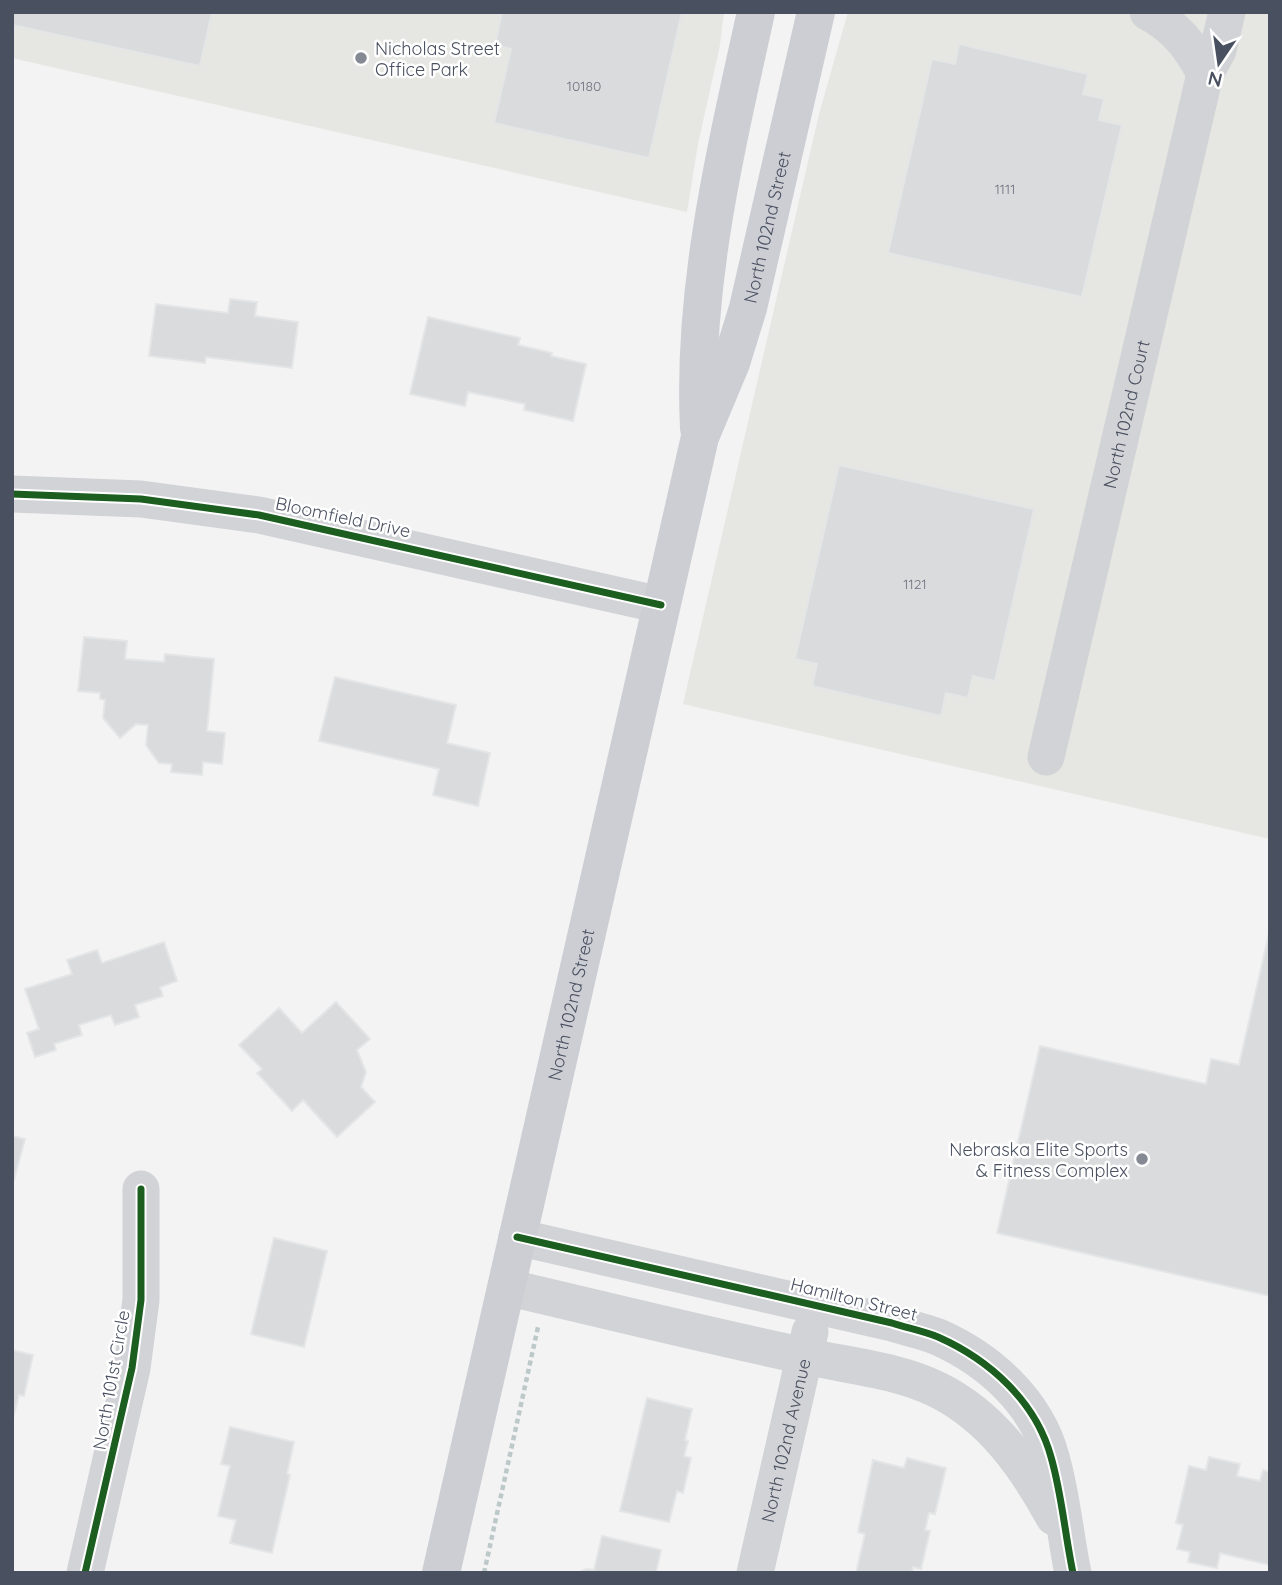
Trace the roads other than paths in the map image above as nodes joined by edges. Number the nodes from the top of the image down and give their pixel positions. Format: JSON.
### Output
{"nodes":[{"id":1,"x":756,"y":12,"type":"edge"},
{"id":2,"x":816,"y":12,"type":"edge"},
{"id":3,"x":1148,"y":12,"type":"edge"},
{"id":4,"x":1227,"y":12,"type":"edge"},
{"id":5,"x":1205,"y":74,"type":"junction"},
{"id":6,"x":700,"y":437,"type":"junction"},
{"id":7,"x":12,"y":494,"type":"edge"},
{"id":8,"x":661,"y":605,"type":"junction"},
{"id":9,"x":1046,"y":757,"type":"dead end"},
{"id":10,"x":141,"y":1189,"type":"dead end"},
{"id":11,"x":517,"y":1237,"type":"junction"},
{"id":12,"x":506,"y":1287,"type":"junction"},
{"id":13,"x":815,"y":1306,"type":"junction"},
{"id":14,"x":805,"y":1356,"type":"junction"},
{"id":15,"x":1065,"y":1536,"type":"junction"},
{"id":16,"x":85,"y":1573,"type":"edge"},
{"id":17,"x":441,"y":1573,"type":"edge"},
{"id":18,"x":755,"y":1573,"type":"edge"},
{"id":19,"x":1073,"y":1573,"type":"edge"}],
"edges":[{"from":1,"to":6,"type":"main road","name":"North 102nd Street"},
{"from":2,"to":6,"type":"main road","name":"North 102nd Street"},
{"from":3,"to":5,"type":"street"},
{"from":4,"to":5,"type":"street","name":"North 102nd Court"},
{"from":5,"to":9,"type":"street","name":"North 102nd Court"},
{"from":6,"to":8,"type":"main road","name":"North 102nd Street"},
{"from":7,"to":8,"type":"street","name":"Bloomfield Drive"},
{"from":8,"to":11,"type":"main road","name":"North 102nd Street"},
{"from":10,"to":16,"type":"street","name":"North 101st Circle"},
{"from":11,"to":12,"type":"main road","name":"North 102nd Street"},
{"from":11,"to":13,"type":"street","name":"Hamilton Street"},
{"from":12,"to":14,"type":"street"},
{"from":12,"to":17,"type":"main road","name":"North 102nd Street"},
{"from":13,"to":14,"type":"street","name":"North 102nd Avenue"},
{"from":13,"to":15,"type":"street","name":"Hamilton Street"},
{"from":14,"to":15,"type":"street"},
{"from":14,"to":18,"type":"street","name":"North 102nd Avenue"},
{"from":15,"to":19,"type":"street"}]}
